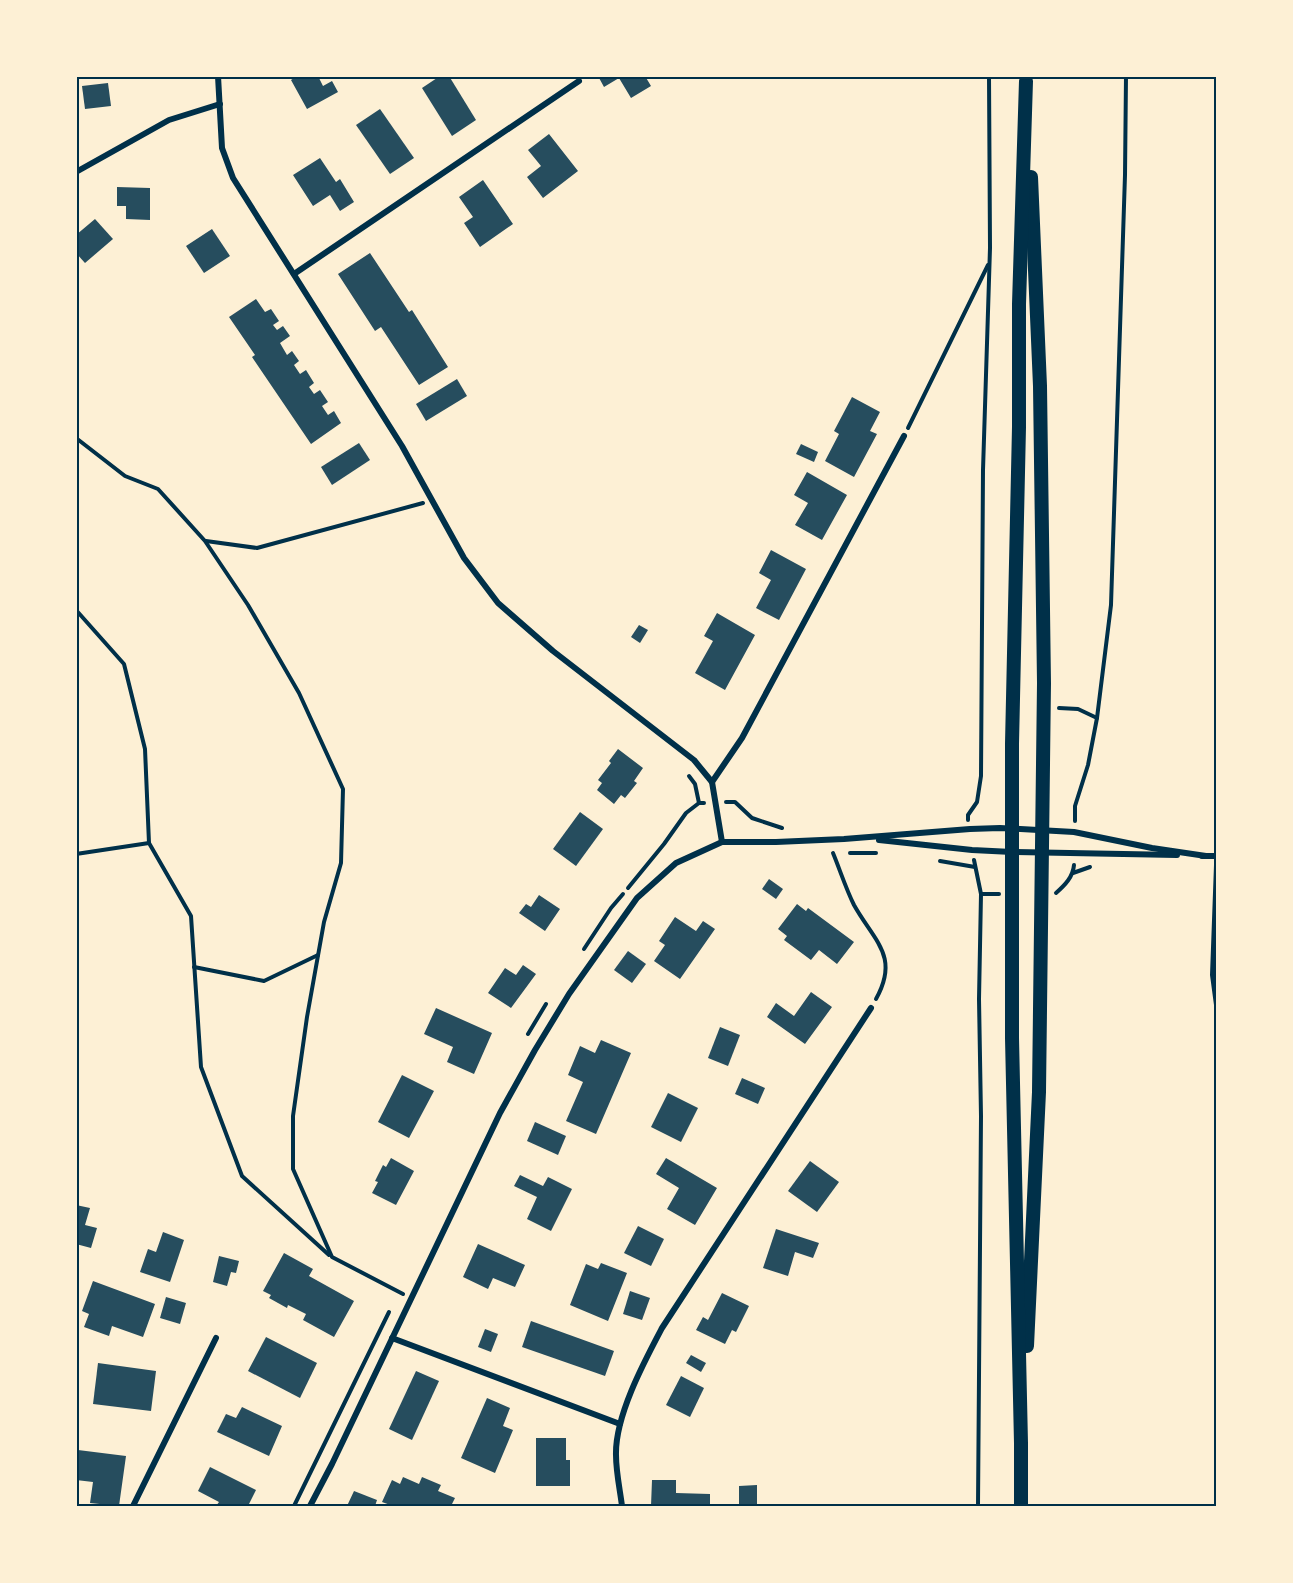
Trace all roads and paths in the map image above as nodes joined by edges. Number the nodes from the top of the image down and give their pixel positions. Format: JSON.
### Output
{"nodes":[{"id":1,"x":218,"y":76,"type":"edge"},
{"id":2,"x":989,"y":76,"type":"edge"},
{"id":3,"x":1126,"y":76,"type":"edge"},
{"id":4,"x":1026,"y":79,"type":"edge"},
{"id":5,"x":579,"y":81,"type":"dead end"},
{"id":6,"x":220,"y":104,"type":"junction"},
{"id":7,"x":76,"y":172,"type":"edge"},
{"id":8,"x":990,"y":262,"type":"junction"},
{"id":9,"x":294,"y":274,"type":"junction"},
{"id":10,"x":904,"y":436,"type":"joint"},
{"id":11,"x":76,"y":438,"type":"edge"},
{"id":12,"x":433,"y":501,"type":"junction"},
{"id":13,"x":205,"y":541,"type":"junction"},
{"id":14,"x":76,"y":610,"type":"edge"},
{"id":15,"x":1059,"y":708,"type":"dead end"},
{"id":16,"x":712,"y":782,"type":"junction"},
{"id":17,"x":970,"y":829,"type":"junction"},
{"id":18,"x":1012,"y":829,"type":"junction"},
{"id":19,"x":1043,"y":830,"type":"junction"},
{"id":20,"x":844,"y":839,"type":"junction"},
{"id":21,"x":722,"y":842,"type":"junction"},
{"id":22,"x":149,"y":843,"type":"junction"},
{"id":23,"x":972,"y":850,"type":"junction"},
{"id":24,"x":824,"y":852,"type":"dead end"},
{"id":25,"x":1012,"y":852,"type":"junction"},
{"id":26,"x":1043,"y":852,"type":"junction"},
{"id":27,"x":833,"y":853,"type":"junction"},
{"id":28,"x":883,"y":853,"type":"dead end"},
{"id":29,"x":76,"y":854,"type":"edge"},
{"id":30,"x":1206,"y":856,"type":"junction"},
{"id":31,"x":1216,"y":856,"type":"edge"},
{"id":32,"x":934,"y":860,"type":"dead end"},
{"id":33,"x":975,"y":867,"type":"junction"},
{"id":34,"x":318,"y":955,"type":"junction"},
{"id":35,"x":195,"y":967,"type":"junction"},
{"id":36,"x":1216,"y":1005,"type":"edge"},
{"id":37,"x":871,"y":1008,"type":"joint"},
{"id":38,"x":332,"y":1257,"type":"junction"},
{"id":39,"x":411,"y":1298,"type":"junction"},
{"id":40,"x":216,"y":1338,"type":"dead end"},
{"id":41,"x":392,"y":1338,"type":"junction"},
{"id":42,"x":620,"y":1424,"type":"junction"},
{"id":43,"x":1022,"y":1443,"type":"junction"},
{"id":44,"x":133,"y":1506,"type":"edge"},
{"id":45,"x":310,"y":1506,"type":"edge"},
{"id":46,"x":622,"y":1506,"type":"edge"},
{"id":47,"x":978,"y":1506,"type":"edge"},
{"id":48,"x":1021,"y":1506,"type":"edge"}],
"edges":[{"from":1,"to":6,"type":"street"},
{"from":2,"to":8,"type":"path"},
{"from":3,"to":15,"type":"path"},
{"from":4,"to":18,"type":"highway"},
{"from":4,"to":19,"type":"highway"},
{"from":5,"to":9,"type":"street"},
{"from":6,"to":7,"type":"street"},
{"from":6,"to":9,"type":"street"},
{"from":8,"to":10,"type":"path"},
{"from":8,"to":17,"type":"path"},
{"from":9,"to":12,"type":"street"},
{"from":10,"to":16,"type":"street"},
{"from":11,"to":13,"type":"path"},
{"from":12,"to":13,"type":"path"},
{"from":12,"to":16,"type":"street"},
{"from":13,"to":34,"type":"path"},
{"from":14,"to":22,"type":"path"},
{"from":16,"to":21,"type":"street"},
{"from":17,"to":18,"type":"street"},
{"from":17,"to":20,"type":"street"},
{"from":18,"to":19,"type":"street"},
{"from":18,"to":25,"type":"highway"},
{"from":19,"to":26,"type":"highway"},
{"from":19,"to":30,"type":"street"},
{"from":20,"to":21,"type":"street"},
{"from":20,"to":23,"type":"street"},
{"from":21,"to":39,"type":"street"},
{"from":22,"to":29,"type":"path"},
{"from":22,"to":35,"type":"path"},
{"from":23,"to":25,"type":"street"},
{"from":23,"to":33,"type":"path"},
{"from":24,"to":27,"type":"path"},
{"from":25,"to":26,"type":"street"},
{"from":25,"to":43,"type":"highway"},
{"from":26,"to":30,"type":"street"},
{"from":26,"to":43,"type":"highway"},
{"from":27,"to":28,"type":"path"},
{"from":27,"to":37,"type":"path"},
{"from":30,"to":31,"type":"street"},
{"from":31,"to":36,"type":"path"},
{"from":32,"to":33,"type":"path"},
{"from":33,"to":47,"type":"path"},
{"from":34,"to":35,"type":"path"},
{"from":34,"to":38,"type":"path"},
{"from":35,"to":38,"type":"path"},
{"from":37,"to":42,"type":"street"},
{"from":38,"to":39,"type":"path"},
{"from":39,"to":41,"type":"street"},
{"from":40,"to":44,"type":"street"},
{"from":41,"to":42,"type":"street"},
{"from":41,"to":45,"type":"street"},
{"from":42,"to":46,"type":"street"},
{"from":43,"to":48,"type":"highway"}]}
